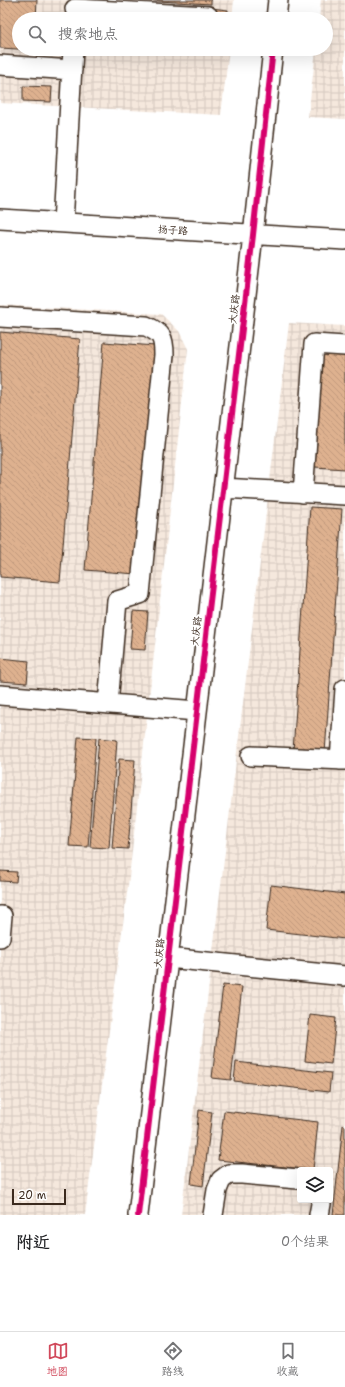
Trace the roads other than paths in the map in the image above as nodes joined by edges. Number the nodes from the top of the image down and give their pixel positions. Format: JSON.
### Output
{"nodes":[{"id":1,"x":278,"y":0,"type":"edge"},
{"id":2,"x":75,"y":9,"type":"edge"},
{"id":3,"x":132,"y":12,"type":"edge"},
{"id":4,"x":277,"y":12,"type":"edge"},
{"id":5,"x":73,"y":56,"type":"edge"},
{"id":6,"x":272,"y":56,"type":"edge"},
{"id":7,"x":0,"y":65,"type":"edge"},
{"id":8,"x":72,"y":70,"type":"junction"},
{"id":9,"x":0,"y":219,"type":"edge"},
{"id":10,"x":63,"y":223,"type":"junction"},
{"id":11,"x":253,"y":234,"type":"junction"},
{"id":12,"x":345,"y":240,"type":"edge"},
{"id":13,"x":0,"y":317,"type":"edge"},
{"id":14,"x":345,"y":346,"type":"edge"},
{"id":15,"x":223,"y":488,"type":"junction"},
{"id":16,"x":303,"y":493,"type":"junction"},
{"id":17,"x":345,"y":495,"type":"edge"},
{"id":18,"x":345,"y":689,"type":"edge"},
{"id":19,"x":0,"y":696,"type":"edge"},
{"id":20,"x":108,"y":704,"type":"junction"},
{"id":21,"x":197,"y":711,"type":"junction"},
{"id":22,"x":250,"y":756,"type":"dead end"},
{"id":23,"x":343,"y":760,"type":"edge"},
{"id":24,"x":0,"y":916,"type":"edge"},
{"id":25,"x":0,"y":937,"type":"edge"},
{"id":26,"x":168,"y":958,"type":"junction"},
{"id":27,"x":345,"y":976,"type":"edge"},
{"id":28,"x":297,"y":1179,"type":"edge"},
{"id":29,"x":138,"y":1215,"type":"edge"},
{"id":30,"x":213,"y":1215,"type":"edge"}],
"edges":[{"from":1,"to":4,"type":"street"},
{"from":2,"to":3,"type":"street"},
{"from":5,"to":8,"type":"street"},
{"from":6,"to":11,"type":"street","name":"大庆路"},
{"from":7,"to":8,"type":"street"},
{"from":8,"to":10,"type":"street"},
{"from":9,"to":10,"type":"street","name":"扬子路"},
{"from":10,"to":11,"type":"street","name":"扬子路"},
{"from":11,"to":12,"type":"street","name":"扬子路"},
{"from":11,"to":15,"type":"street","name":"大庆路"},
{"from":13,"to":20,"type":"street"},
{"from":14,"to":16,"type":"street"},
{"from":15,"to":16,"type":"street"},
{"from":15,"to":21,"type":"street","name":"大庆路"},
{"from":16,"to":17,"type":"street"},
{"from":18,"to":23,"type":"street"},
{"from":19,"to":20,"type":"street"},
{"from":20,"to":21,"type":"street"},
{"from":21,"to":26,"type":"street","name":"大庆路"},
{"from":22,"to":23,"type":"street"},
{"from":24,"to":25,"type":"street"},
{"from":26,"to":27,"type":"street"},
{"from":26,"to":29,"type":"street","name":"大庆路"},
{"from":28,"to":30,"type":"street"}]}
